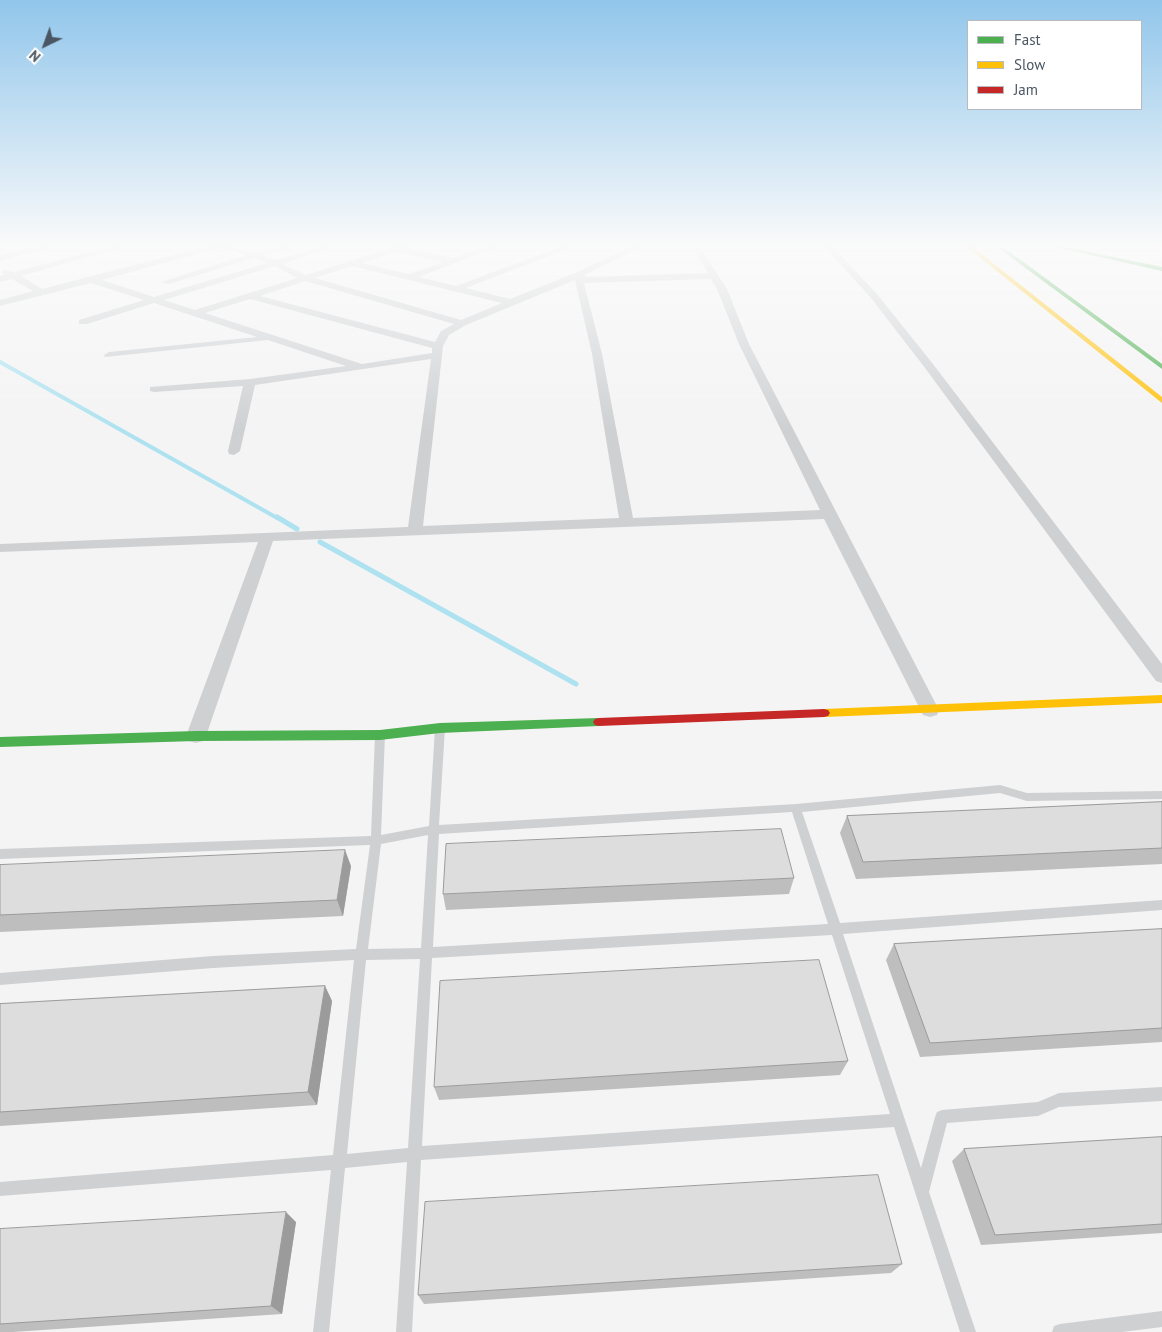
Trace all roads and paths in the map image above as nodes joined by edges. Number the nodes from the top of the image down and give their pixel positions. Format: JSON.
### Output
{"nodes":[{"id":1,"x":134,"y":306,"type":"edge"},
{"id":2,"x":174,"y":306,"type":"edge"},
{"id":3,"x":218,"y":306,"type":"edge"},
{"id":4,"x":285,"y":306,"type":"edge"},
{"id":5,"x":404,"y":306,"type":"edge"},
{"id":6,"x":500,"y":306,"type":"edge"},
{"id":7,"x":585,"y":306,"type":"edge"},
{"id":8,"x":729,"y":306,"type":"edge"},
{"id":9,"x":882,"y":306,"type":"edge"},
{"id":10,"x":1044,"y":306,"type":"edge"},
{"id":11,"x":1053,"y":306,"type":"edge"},
{"id":12,"x":1068,"y":306,"type":"edge"},
{"id":13,"x":1080,"y":306,"type":"edge"},
{"id":14,"x":196,"y":313,"type":"junction"},
{"id":15,"x":83,"y":322,"type":"dead end"},
{"id":16,"x":462,"y":323,"type":"junction"},
{"id":17,"x":272,"y":338,"type":"junction"},
{"id":18,"x":438,"y":350,"type":"junction"},
{"id":19,"x":109,"y":355,"type":"dead end"},
{"id":20,"x":361,"y":367,"type":"junction"},
{"id":21,"x":1162,"y":367,"type":"edge"},
{"id":22,"x":1162,"y":378,"type":"edge"},
{"id":23,"x":250,"y":382,"type":"junction"},
{"id":24,"x":154,"y":390,"type":"dead end"},
{"id":25,"x":1162,"y":392,"type":"edge"},
{"id":26,"x":1162,"y":401,"type":"edge"},
{"id":27,"x":234,"y":451,"type":"dead end"},
{"id":28,"x":831,"y":514,"type":"junction"},
{"id":29,"x":627,"y":523,"type":"junction"},
{"id":30,"x":415,"y":531,"type":"junction"},
{"id":31,"x":267,"y":538,"type":"junction"},
{"id":32,"x":0,"y":548,"type":"edge"},
{"id":33,"x":1162,"y":677,"type":"edge"},
{"id":34,"x":1162,"y":698,"type":"edge"},
{"id":35,"x":930,"y":710,"type":"junction"},
{"id":36,"x":440,"y":728,"type":"junction"},
{"id":37,"x":380,"y":735,"type":"junction"},
{"id":38,"x":196,"y":736,"type":"junction"},
{"id":39,"x":0,"y":742,"type":"edge"},
{"id":40,"x":1162,"y":795,"type":"edge"},
{"id":41,"x":796,"y":808,"type":"junction"},
{"id":42,"x":434,"y":830,"type":"junction"},
{"id":43,"x":376,"y":840,"type":"junction"},
{"id":44,"x":0,"y":854,"type":"edge"},
{"id":45,"x":1162,"y":904,"type":"edge"},
{"id":46,"x":836,"y":929,"type":"junction"},
{"id":47,"x":427,"y":953,"type":"junction"},
{"id":48,"x":361,"y":954,"type":"junction"},
{"id":49,"x":0,"y":979,"type":"edge"},
{"id":50,"x":1162,"y":1094,"type":"edge"},
{"id":51,"x":898,"y":1120,"type":"junction"},
{"id":52,"x":414,"y":1154,"type":"junction"},
{"id":53,"x":338,"y":1162,"type":"junction"},
{"id":54,"x":0,"y":1189,"type":"edge"},
{"id":55,"x":922,"y":1192,"type":"junction"},
{"id":56,"x":1162,"y":1319,"type":"edge"},
{"id":57,"x":321,"y":1332,"type":"edge"},
{"id":58,"x":404,"y":1332,"type":"edge"},
{"id":59,"x":968,"y":1332,"type":"edge"},
{"id":60,"x":1060,"y":1332,"type":"edge"}],
"edges":[{"from":1,"to":15,"type":"street"},
{"from":2,"to":14,"type":"street"},
{"from":3,"to":14,"type":"street"},
{"from":4,"to":18,"type":"street"},
{"from":5,"to":16,"type":"street"},
{"from":6,"to":16,"type":"street"},
{"from":7,"to":29,"type":"street"},
{"from":8,"to":28,"type":"street"},
{"from":9,"to":33,"type":"street"},
{"from":10,"to":26,"type":"main road"},
{"from":11,"to":25,"type":"main road"},
{"from":12,"to":22,"type":"main road"},
{"from":13,"to":21,"type":"main road"},
{"from":14,"to":17,"type":"street"},
{"from":16,"to":18,"type":"street"},
{"from":17,"to":19,"type":"street"},
{"from":17,"to":20,"type":"street"},
{"from":18,"to":20,"type":"street"},
{"from":18,"to":30,"type":"street"},
{"from":20,"to":23,"type":"street"},
{"from":23,"to":24,"type":"street"},
{"from":23,"to":27,"type":"street"},
{"from":28,"to":29,"type":"street"},
{"from":28,"to":35,"type":"street"},
{"from":29,"to":30,"type":"street"},
{"from":30,"to":31,"type":"street"},
{"from":31,"to":32,"type":"street"},
{"from":31,"to":38,"type":"street"},
{"from":34,"to":35,"type":"main road"},
{"from":35,"to":36,"type":"main road"},
{"from":36,"to":37,"type":"main road"},
{"from":36,"to":42,"type":"lane"},
{"from":37,"to":38,"type":"main road"},
{"from":37,"to":43,"type":"lane"},
{"from":38,"to":39,"type":"main road"},
{"from":40,"to":41,"type":"lane"},
{"from":41,"to":42,"type":"lane"},
{"from":41,"to":46,"type":"lane"},
{"from":42,"to":43,"type":"lane"},
{"from":42,"to":47,"type":"lane"},
{"from":43,"to":44,"type":"lane"},
{"from":43,"to":48,"type":"lane"},
{"from":45,"to":46,"type":"lane"},
{"from":46,"to":47,"type":"lane"},
{"from":46,"to":51,"type":"lane"},
{"from":47,"to":48,"type":"lane"},
{"from":47,"to":52,"type":"lane"},
{"from":48,"to":49,"type":"lane"},
{"from":48,"to":53,"type":"lane"},
{"from":50,"to":55,"type":"lane"},
{"from":51,"to":52,"type":"lane"},
{"from":51,"to":55,"type":"lane"},
{"from":52,"to":53,"type":"lane"},
{"from":52,"to":58,"type":"lane"},
{"from":53,"to":54,"type":"lane"},
{"from":53,"to":57,"type":"lane"},
{"from":55,"to":59,"type":"lane"},
{"from":56,"to":60,"type":"lane"}]}
